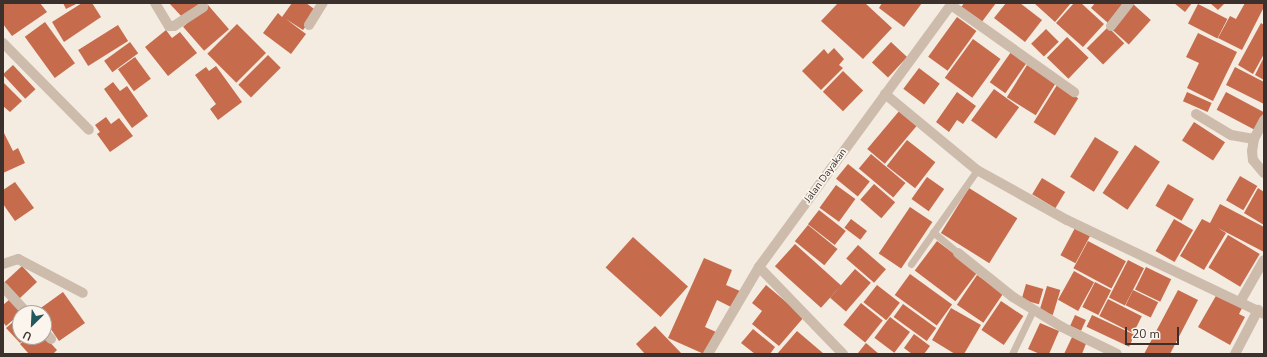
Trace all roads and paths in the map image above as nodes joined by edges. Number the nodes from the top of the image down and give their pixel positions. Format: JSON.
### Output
{"nodes":[{"id":1,"x":155,"y":3,"type":"edge"},
{"id":2,"x":323,"y":3,"type":"edge"},
{"id":3,"x":1129,"y":3,"type":"edge"},
{"id":4,"x":951,"y":4,"type":"edge"},
{"id":5,"x":202,"y":7,"type":"dead end"},
{"id":6,"x":309,"y":25,"type":"dead end"},
{"id":7,"x":1111,"y":26,"type":"dead end"},
{"id":8,"x":3,"y":43,"type":"edge"},
{"id":9,"x":1074,"y":92,"type":"dead end"},
{"id":10,"x":885,"y":94,"type":"junction"},
{"id":11,"x":1196,"y":114,"type":"dead end"},
{"id":12,"x":1264,"y":120,"type":"edge"},
{"id":13,"x":89,"y":130,"type":"dead end"},
{"id":14,"x":1254,"y":140,"type":"junction"},
{"id":15,"x":977,"y":170,"type":"junction"},
{"id":16,"x":1264,"y":173,"type":"edge"},
{"id":17,"x":933,"y":232,"type":"junction"},
{"id":18,"x":958,"y":253,"type":"joint"},
{"id":19,"x":1264,"y":260,"type":"edge"},
{"id":20,"x":3,"y":264,"type":"edge"},
{"id":21,"x":910,"y":264,"type":"dead end"},
{"id":22,"x":759,"y":267,"type":"junction"},
{"id":23,"x":3,"y":287,"type":"edge"},
{"id":24,"x":83,"y":293,"type":"dead end"},
{"id":25,"x":1240,"y":302,"type":"junction"},
{"id":26,"x":20,"y":305,"type":"edge"},
{"id":27,"x":1033,"y":310,"type":"junction"},
{"id":28,"x":1261,"y":312,"type":"edge"},
{"id":29,"x":708,"y":354,"type":"edge"},
{"id":30,"x":843,"y":354,"type":"edge"},
{"id":31,"x":1012,"y":354,"type":"edge"},
{"id":32,"x":1117,"y":354,"type":"edge"},
{"id":33,"x":1235,"y":354,"type":"edge"}],
"edges":[{"from":1,"to":5,"type":"street"},
{"from":2,"to":6,"type":"street"},
{"from":3,"to":7,"type":"street"},
{"from":4,"to":9,"type":"street"},
{"from":4,"to":10,"type":"street","name":"Jalan Dayakan"},
{"from":8,"to":13,"type":"street"},
{"from":10,"to":15,"type":"street"},
{"from":10,"to":22,"type":"street","name":"Jalan Dayakan"},
{"from":11,"to":14,"type":"street"},
{"from":12,"to":14,"type":"street"},
{"from":14,"to":16,"type":"street"},
{"from":15,"to":17,"type":"lane"},
{"from":15,"to":25,"type":"street"},
{"from":17,"to":18,"type":"lane"},
{"from":17,"to":21,"type":"lane"},
{"from":18,"to":27,"type":"street"},
{"from":19,"to":25,"type":"street"},
{"from":20,"to":24,"type":"street"},
{"from":22,"to":29,"type":"street","name":"Jalan Dayakan"},
{"from":22,"to":30,"type":"street"},
{"from":23,"to":26,"type":"street"},
{"from":25,"to":28,"type":"street"},
{"from":27,"to":31,"type":"lane"},
{"from":27,"to":32,"type":"street"},
{"from":28,"to":33,"type":"street"}]}
